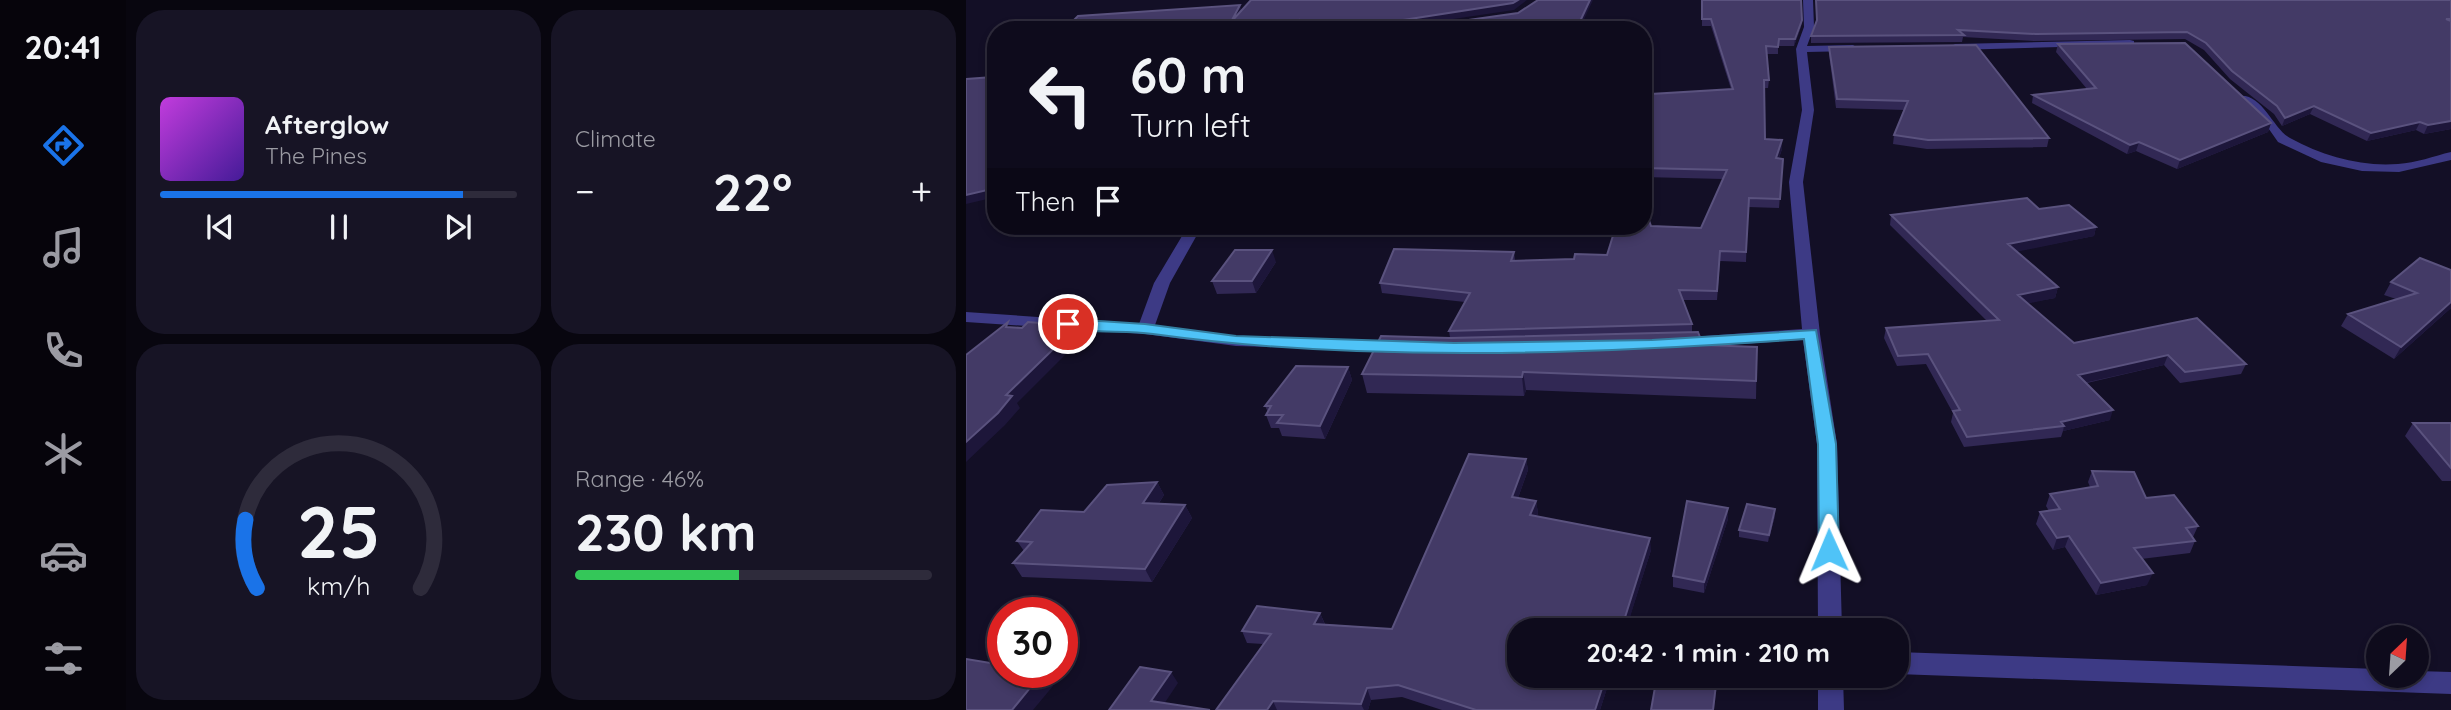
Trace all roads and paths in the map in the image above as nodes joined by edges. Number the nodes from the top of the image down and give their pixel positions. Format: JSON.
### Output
{"nodes":[{"id":1,"x":1808,"y":0,"type":"edge"},
{"id":2,"x":2141,"y":43,"type":"edge"},
{"id":3,"x":1941,"y":47,"type":"edge"},
{"id":4,"x":1864,"y":48,"type":"edge"},
{"id":5,"x":1801,"y":49,"type":"junction"},
{"id":6,"x":2233,"y":90,"type":"edge"},
{"id":7,"x":2451,"y":156,"type":"edge"},
{"id":8,"x":1190,"y":235,"type":"edge"},
{"id":9,"x":966,"y":317,"type":"edge"},
{"id":10,"x":1145,"y":329,"type":"junction"},
{"id":11,"x":1811,"y":334,"type":"junction"},
{"id":12,"x":1665,"y":344,"type":"edge"},
{"id":13,"x":1413,"y":346,"type":"edge"},
{"id":14,"x":1830,"y":618,"type":"edge"},
{"id":15,"x":1909,"y":663,"type":"edge"},
{"id":16,"x":2451,"y":683,"type":"edge"},
{"id":17,"x":1831,"y":688,"type":"edge"},
{"id":18,"x":1831,"y":710,"type":"edge"}],
"edges":[{"from":1,"to":5,"type":"street"},
{"from":2,"to":3,"type":"street"},
{"from":4,"to":5,"type":"street"},
{"from":5,"to":11,"type":"street"},
{"from":6,"to":7,"type":"street"},
{"from":8,"to":10,"type":"street"},
{"from":9,"to":10,"type":"street"},
{"from":10,"to":13,"type":"street"},
{"from":11,"to":12,"type":"street"},
{"from":11,"to":14,"type":"street"},
{"from":15,"to":16,"type":"street"},
{"from":17,"to":18,"type":"street"}]}
